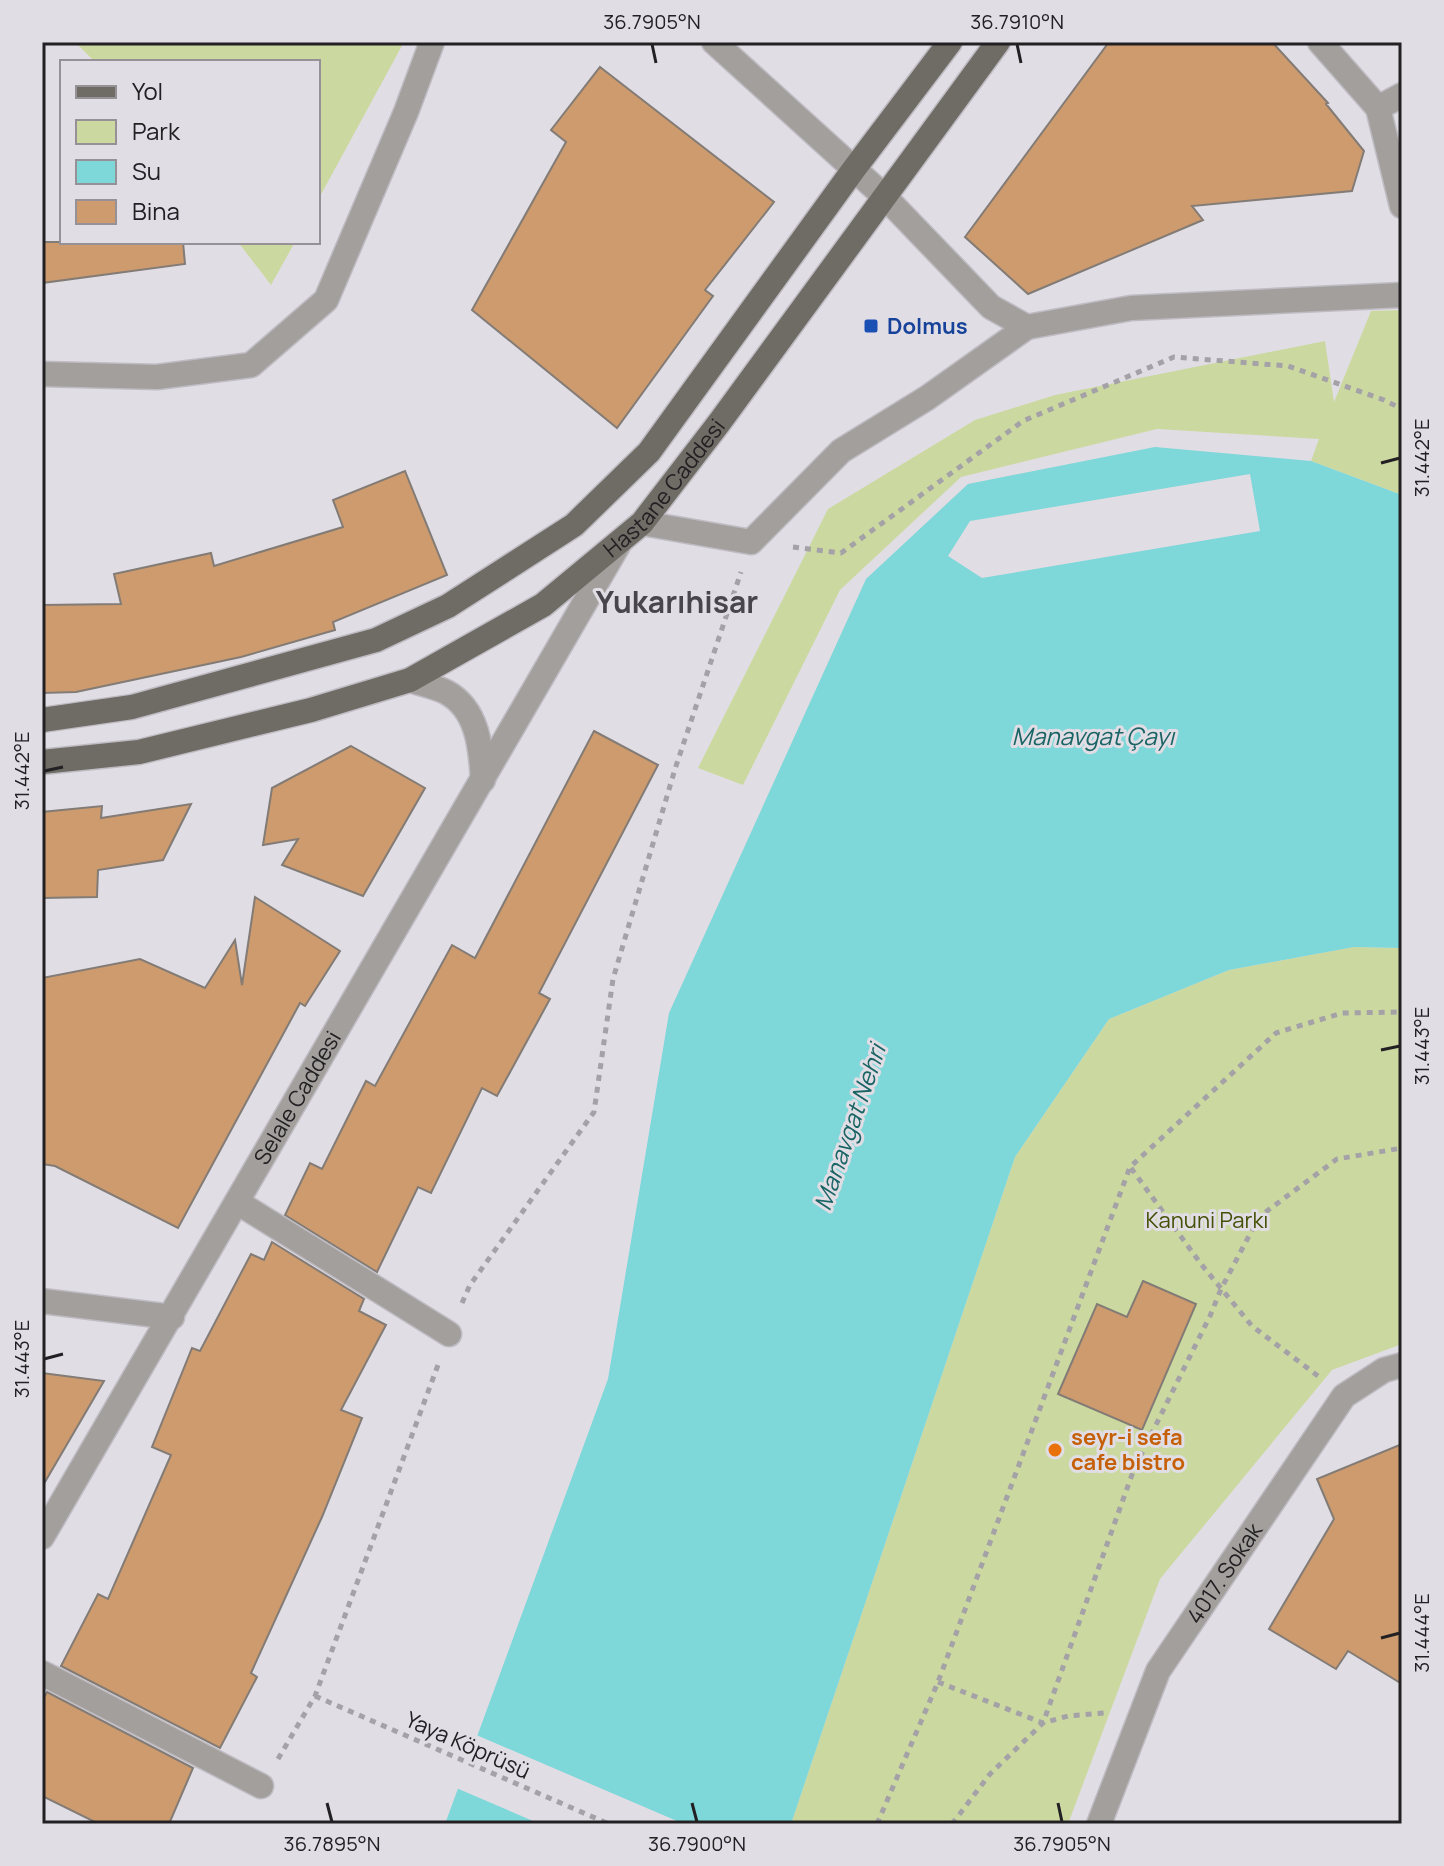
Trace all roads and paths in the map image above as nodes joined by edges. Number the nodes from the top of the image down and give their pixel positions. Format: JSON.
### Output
{"nodes":[{"id":1,"x":432,"y":42,"type":"edge"},
{"id":2,"x":714,"y":42,"type":"edge"},
{"id":3,"x":950,"y":42,"type":"edge"},
{"id":4,"x":998,"y":42,"type":"edge"},
{"id":5,"x":1320,"y":42,"type":"edge"},
{"id":6,"x":1402,"y":95,"type":"edge"},
{"id":7,"x":1378,"y":108,"type":"junction"},
{"id":8,"x":854,"y":169,"type":"junction"},
{"id":9,"x":886,"y":198,"type":"junction"},
{"id":10,"x":1402,"y":206,"type":"edge"},
{"id":11,"x":1402,"y":295,"type":"edge"},
{"id":12,"x":1027,"y":327,"type":"junction"},
{"id":13,"x":42,"y":374,"type":"edge"},
{"id":14,"x":1402,"y":409,"type":"edge"},
{"id":15,"x":642,"y":523,"type":"junction"},
{"id":16,"x":620,"y":542,"type":"junction"},
{"id":17,"x":751,"y":542,"type":"junction"},
{"id":18,"x":410,"y":680,"type":"junction"},
{"id":19,"x":42,"y":720,"type":"edge"},
{"id":20,"x":42,"y":762,"type":"edge"},
{"id":21,"x":483,"y":780,"type":"junction"},
{"id":22,"x":1402,"y":1012,"type":"edge"},
{"id":23,"x":1402,"y":1148,"type":"edge"},
{"id":24,"x":1130,"y":1167,"type":"junction"},
{"id":25,"x":237,"y":1202,"type":"junction"},
{"id":26,"x":1221,"y":1289,"type":"junction"},
{"id":27,"x":42,"y":1301,"type":"edge"},
{"id":28,"x":172,"y":1317,"type":"junction"},
{"id":29,"x":449,"y":1334,"type":"junction"},
{"id":30,"x":1402,"y":1365,"type":"edge"},
{"id":31,"x":1344,"y":1396,"type":"junction"},
{"id":32,"x":42,"y":1537,"type":"edge"},
{"id":33,"x":42,"y":1673,"type":"edge"},
{"id":34,"x":938,"y":1682,"type":"junction"},
{"id":35,"x":315,"y":1696,"type":"junction"},
{"id":36,"x":1143,"y":1710,"type":"junction"},
{"id":37,"x":1043,"y":1723,"type":"junction"},
{"id":38,"x":261,"y":1786,"type":"joint"},
{"id":39,"x":609,"y":1824,"type":"edge"},
{"id":40,"x":877,"y":1824,"type":"edge"},
{"id":41,"x":952,"y":1824,"type":"edge"},
{"id":42,"x":1099,"y":1824,"type":"edge"}],
"edges":[{"from":1,"to":13,"type":"street"},
{"from":2,"to":8,"type":"street"},
{"from":3,"to":8,"type":"main road","name":"Hastane Caddesi"},
{"from":4,"to":9,"type":"main road","name":"Hastane Caddesi"},
{"from":5,"to":7,"type":"street"},
{"from":6,"to":7,"type":"street"},
{"from":7,"to":10,"type":"street"},
{"from":8,"to":9,"type":"street"},
{"from":8,"to":19,"type":"main road","name":"Hastane Caddesi"},
{"from":9,"to":12,"type":"street"},
{"from":9,"to":15,"type":"main road","name":"Hastane Caddesi"},
{"from":11,"to":12,"type":"street"},
{"from":12,"to":17,"type":"street"},
{"from":14,"to":17,"type":"path"},
{"from":15,"to":16,"type":"main road","name":"Hastane Caddesi"},
{"from":15,"to":17,"type":"street"},
{"from":16,"to":18,"type":"main road","name":"Hastane Caddesi"},
{"from":16,"to":21,"type":"street","name":"Selale Caddesi"},
{"from":17,"to":29,"type":"path"},
{"from":18,"to":20,"type":"main road","name":"Hastane Caddesi"},
{"from":18,"to":21,"type":"street"},
{"from":21,"to":25,"type":"street","name":"Selale Caddesi"},
{"from":22,"to":24,"type":"path"},
{"from":23,"to":26,"type":"path"},
{"from":24,"to":26,"type":"path"},
{"from":24,"to":34,"type":"path"},
{"from":25,"to":28,"type":"street","name":"Selale Caddesi"},
{"from":25,"to":29,"type":"street"},
{"from":26,"to":31,"type":"path"},
{"from":26,"to":37,"type":"path"},
{"from":27,"to":28,"type":"street"},
{"from":28,"to":32,"type":"street","name":"Selale Caddesi"},
{"from":29,"to":35,"type":"path"},
{"from":30,"to":31,"type":"street","name":"4017. Sokak"},
{"from":31,"to":36,"type":"street","name":"4017. Sokak"},
{"from":33,"to":38,"type":"street"},
{"from":34,"to":37,"type":"path"},
{"from":34,"to":40,"type":"path"},
{"from":35,"to":38,"type":"path"},
{"from":35,"to":39,"type":"path","name":"Yaya Köprüsü"},
{"from":36,"to":37,"type":"path"},
{"from":36,"to":42,"type":"street","name":"4017. Sokak"},
{"from":37,"to":41,"type":"path"}]}
